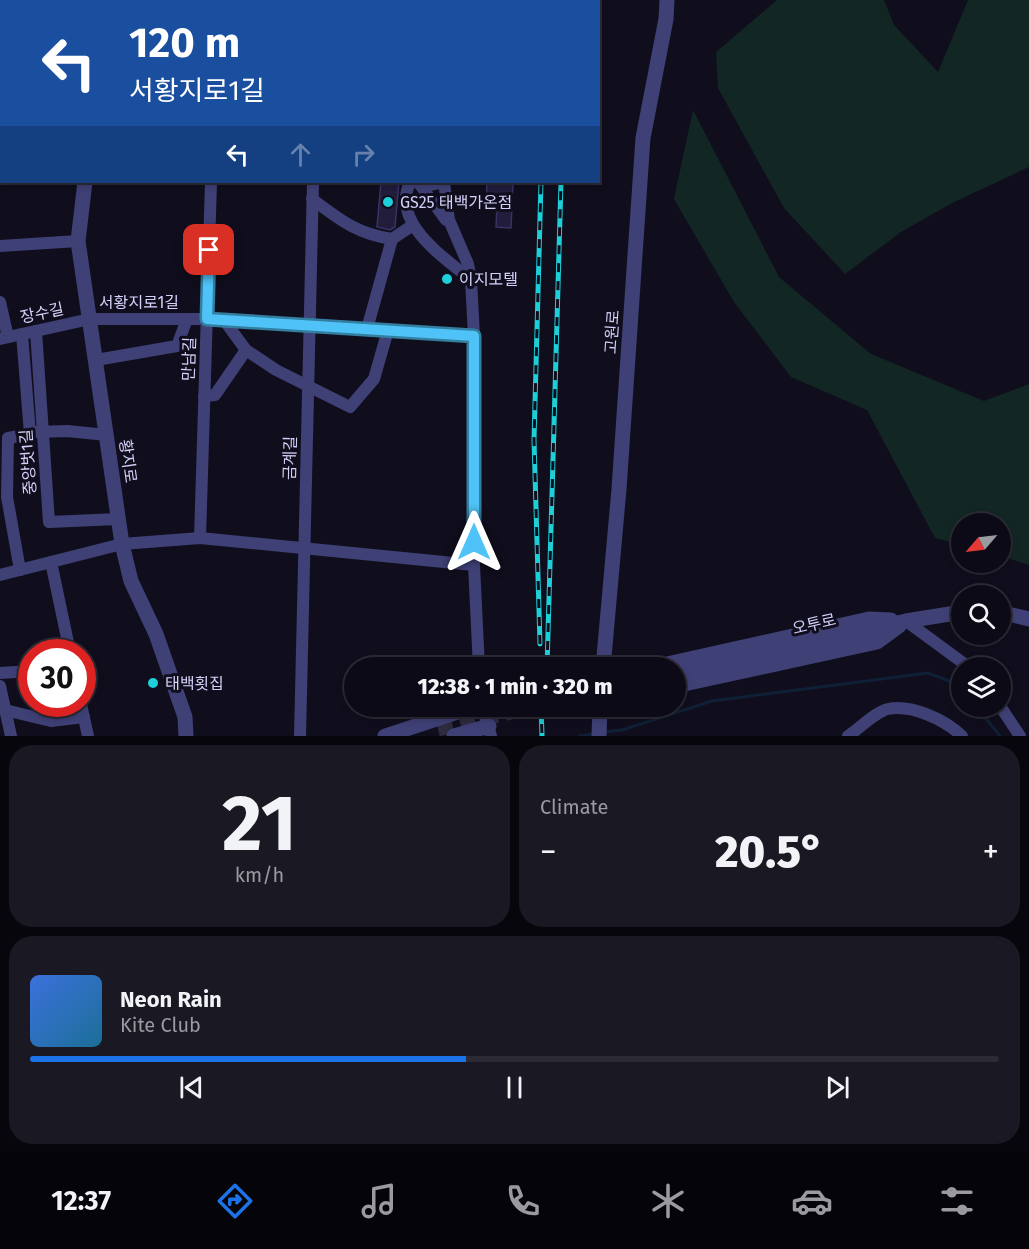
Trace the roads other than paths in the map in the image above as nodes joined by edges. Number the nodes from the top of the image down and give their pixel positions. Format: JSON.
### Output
{"nodes":[{"id":1,"x":667,"y":0,"type":"edge"},
{"id":2,"x":85,"y":183,"type":"edge"},
{"id":3,"x":211,"y":183,"type":"edge"},
{"id":4,"x":313,"y":183,"type":"edge"},
{"id":5,"x":410,"y":183,"type":"edge"},
{"id":6,"x":420,"y":183,"type":"edge"},
{"id":7,"x":444,"y":183,"type":"edge"},
{"id":8,"x":312,"y":199,"type":"junction"},
{"id":9,"x":412,"y":225,"type":"junction"},
{"id":10,"x":454,"y":234,"type":"junction"},
{"id":11,"x":392,"y":239,"type":"junction"},
{"id":12,"x":78,"y":242,"type":"junction"},
{"id":13,"x":0,"y":246,"type":"edge"},
{"id":14,"x":471,"y":280,"type":"junction"},
{"id":15,"x":0,"y":302,"type":"edge"},
{"id":16,"x":90,"y":319,"type":"junction"},
{"id":17,"x":187,"y":319,"type":"junction"},
{"id":18,"x":207,"y":319,"type":"junction"},
{"id":19,"x":224,"y":320,"type":"junction"},
{"id":20,"x":309,"y":325,"type":"junction"},
{"id":21,"x":367,"y":329,"type":"junction"},
{"id":22,"x":388,"y":330,"type":"junction"},
{"id":23,"x":36,"y":331,"type":"junction"},
{"id":24,"x":22,"y":334,"type":"junction"},
{"id":25,"x":474,"y":336,"type":"junction"},
{"id":26,"x":4,"y":338,"type":"edge"},
{"id":27,"x":246,"y":350,"type":"junction"},
{"id":28,"x":96,"y":360,"type":"junction"},
{"id":29,"x":308,"y":384,"type":"junction"},
{"id":30,"x":204,"y":396,"type":"junction"},
{"id":31,"x":36,"y":432,"type":"junction"},
{"id":32,"x":107,"y":435,"type":"junction"},
{"id":33,"x":118,"y":519,"type":"junction"},
{"id":34,"x":200,"y":538,"type":"junction"},
{"id":35,"x":122,"y":544,"type":"junction"},
{"id":36,"x":304,"y":549,"type":"junction"},
{"id":37,"x":51,"y":562,"type":"junction"},
{"id":38,"x":474,"y":565,"type":"junction"},
{"id":39,"x":20,"y":570,"type":"junction"},
{"id":40,"x":0,"y":575,"type":"edge"},
{"id":41,"x":951,"y":614,"type":"edge"},
{"id":42,"x":1011,"y":615,"type":"edge"},
{"id":43,"x":1029,"y":619,"type":"edge"},
{"id":44,"x":906,"y":621,"type":"junction"},
{"id":45,"x":67,"y":639,"type":"edge"},
{"id":46,"x":478,"y":657,"type":"edge"},
{"id":47,"x":604,"y":657,"type":"edge"},
{"id":48,"x":955,"y":657,"type":"edge"},
{"id":49,"x":686,"y":660,"type":"edge"},
{"id":50,"x":18,"y":672,"type":"edge"},
{"id":51,"x":686,"y":672,"type":"edge"},
{"id":52,"x":0,"y":673,"type":"edge"},
{"id":53,"x":686,"y":684,"type":"edge"},
{"id":54,"x":0,"y":686,"type":"edge"},
{"id":55,"x":5,"y":710,"type":"junction"},
{"id":56,"x":18,"y":713,"type":"edge"},
{"id":57,"x":37,"y":717,"type":"edge"},
{"id":58,"x":84,"y":717,"type":"joint"},
{"id":59,"x":443,"y":717,"type":"tunnel mouth"},
{"id":60,"x":600,"y":717,"type":"edge"},
{"id":61,"x":1007,"y":717,"type":"edge"},
{"id":62,"x":438,"y":729,"type":"tunnel mouth"},
{"id":63,"x":490,"y":731,"type":"edge"},
{"id":64,"x":11,"y":736,"type":"edge"},
{"id":65,"x":88,"y":736,"type":"edge"},
{"id":66,"x":186,"y":736,"type":"edge"},
{"id":67,"x":300,"y":736,"type":"edge"},
{"id":68,"x":385,"y":736,"type":"edge"},
{"id":69,"x":415,"y":736,"type":"edge"},
{"id":70,"x":454,"y":736,"type":"edge"},
{"id":71,"x":599,"y":736,"type":"edge"},
{"id":72,"x":848,"y":736,"type":"edge"},
{"id":73,"x":962,"y":736,"type":"edge"},
{"id":74,"x":1020,"y":736,"type":"edge"}],
"edges":[{"from":1,"to":47,"type":"street","name":"고원로"},
{"from":2,"to":12,"type":"street","name":"황지로"},
{"from":3,"to":18,"type":"street","name":"만남길"},
{"from":4,"to":8,"type":"street","name":"금계길"},
{"from":5,"to":9,"type":"street"},
{"from":6,"to":10,"type":"street"},
{"from":7,"to":10,"type":"street"},
{"from":8,"to":11,"type":"street"},
{"from":8,"to":20,"type":"street","name":"금계길"},
{"from":9,"to":11,"type":"street"},
{"from":9,"to":14,"type":"street"},
{"from":10,"to":14,"type":"street"},
{"from":11,"to":21,"type":"street"},
{"from":12,"to":13,"type":"street"},
{"from":12,"to":16,"type":"street","name":"황지로"},
{"from":14,"to":25,"type":"street"},
{"from":15,"to":26,"type":"street"},
{"from":16,"to":17,"type":"street","name":"서황지로1길"},
{"from":16,"to":23,"type":"street","name":"장수길"},
{"from":16,"to":28,"type":"street","name":"황지로"},
{"from":17,"to":18,"type":"street","name":"서황지로1길"},
{"from":17,"to":28,"type":"street"},
{"from":18,"to":19,"type":"street","name":"서황지로1길"},
{"from":18,"to":30,"type":"street","name":"만남길"},
{"from":19,"to":20,"type":"street","name":"서황지로1길"},
{"from":19,"to":27,"type":"street"},
{"from":20,"to":21,"type":"street","name":"서황지로1길"},
{"from":20,"to":29,"type":"street","name":"금계길"},
{"from":21,"to":22,"type":"street","name":"서황지로1길"},
{"from":22,"to":25,"type":"street","name":"서황지로1길"},
{"from":22,"to":29,"type":"street"},
{"from":23,"to":24,"type":"street","name":"장수길"},
{"from":23,"to":31,"type":"street","name":"중앙벗1길"},
{"from":24,"to":26,"type":"street","name":"장수길"},
{"from":24,"to":31,"type":"street"},
{"from":25,"to":38,"type":"street"},
{"from":27,"to":29,"type":"street"},
{"from":27,"to":30,"type":"street"},
{"from":28,"to":32,"type":"street","name":"황지로"},
{"from":29,"to":36,"type":"street","name":"금계길"},
{"from":30,"to":34,"type":"street","name":"만남길"},
{"from":31,"to":32,"type":"street"},
{"from":31,"to":33,"type":"street","name":"중앙벗1길"},
{"from":31,"to":39,"type":"street"},
{"from":32,"to":33,"type":"street","name":"황지로"},
{"from":33,"to":35,"type":"street","name":"황지로"},
{"from":34,"to":35,"type":"street"},
{"from":34,"to":36,"type":"street"},
{"from":35,"to":37,"type":"street"},
{"from":35,"to":66,"type":"street","name":"황지로"},
{"from":36,"to":38,"type":"street"},
{"from":36,"to":67,"type":"street","name":"금계길"},
{"from":37,"to":39,"type":"street"},
{"from":37,"to":45,"type":"street"},
{"from":38,"to":46,"type":"street"},
{"from":39,"to":40,"type":"street"},
{"from":41,"to":44,"type":"street","name":"오투로"},
{"from":42,"to":43,"type":"street"},
{"from":44,"to":48,"type":"street"},
{"from":44,"to":49,"type":"street"},
{"from":44,"to":51,"type":"street","name":"오투로"},
{"from":44,"to":53,"type":"street"},
{"from":50,"to":52,"type":"street"},
{"from":54,"to":55,"type":"street"},
{"from":55,"to":56,"type":"street"},
{"from":55,"to":64,"type":"street"},
{"from":57,"to":58,"type":"street"},
{"from":58,"to":65,"type":"street"},
{"from":59,"to":68,"type":"street"},
{"from":60,"to":71,"type":"street"},
{"from":61,"to":74,"type":"street"},
{"from":62,"to":69,"type":"street"},
{"from":63,"to":70,"type":"street"},
{"from":72,"to":73,"type":"street"}]}
